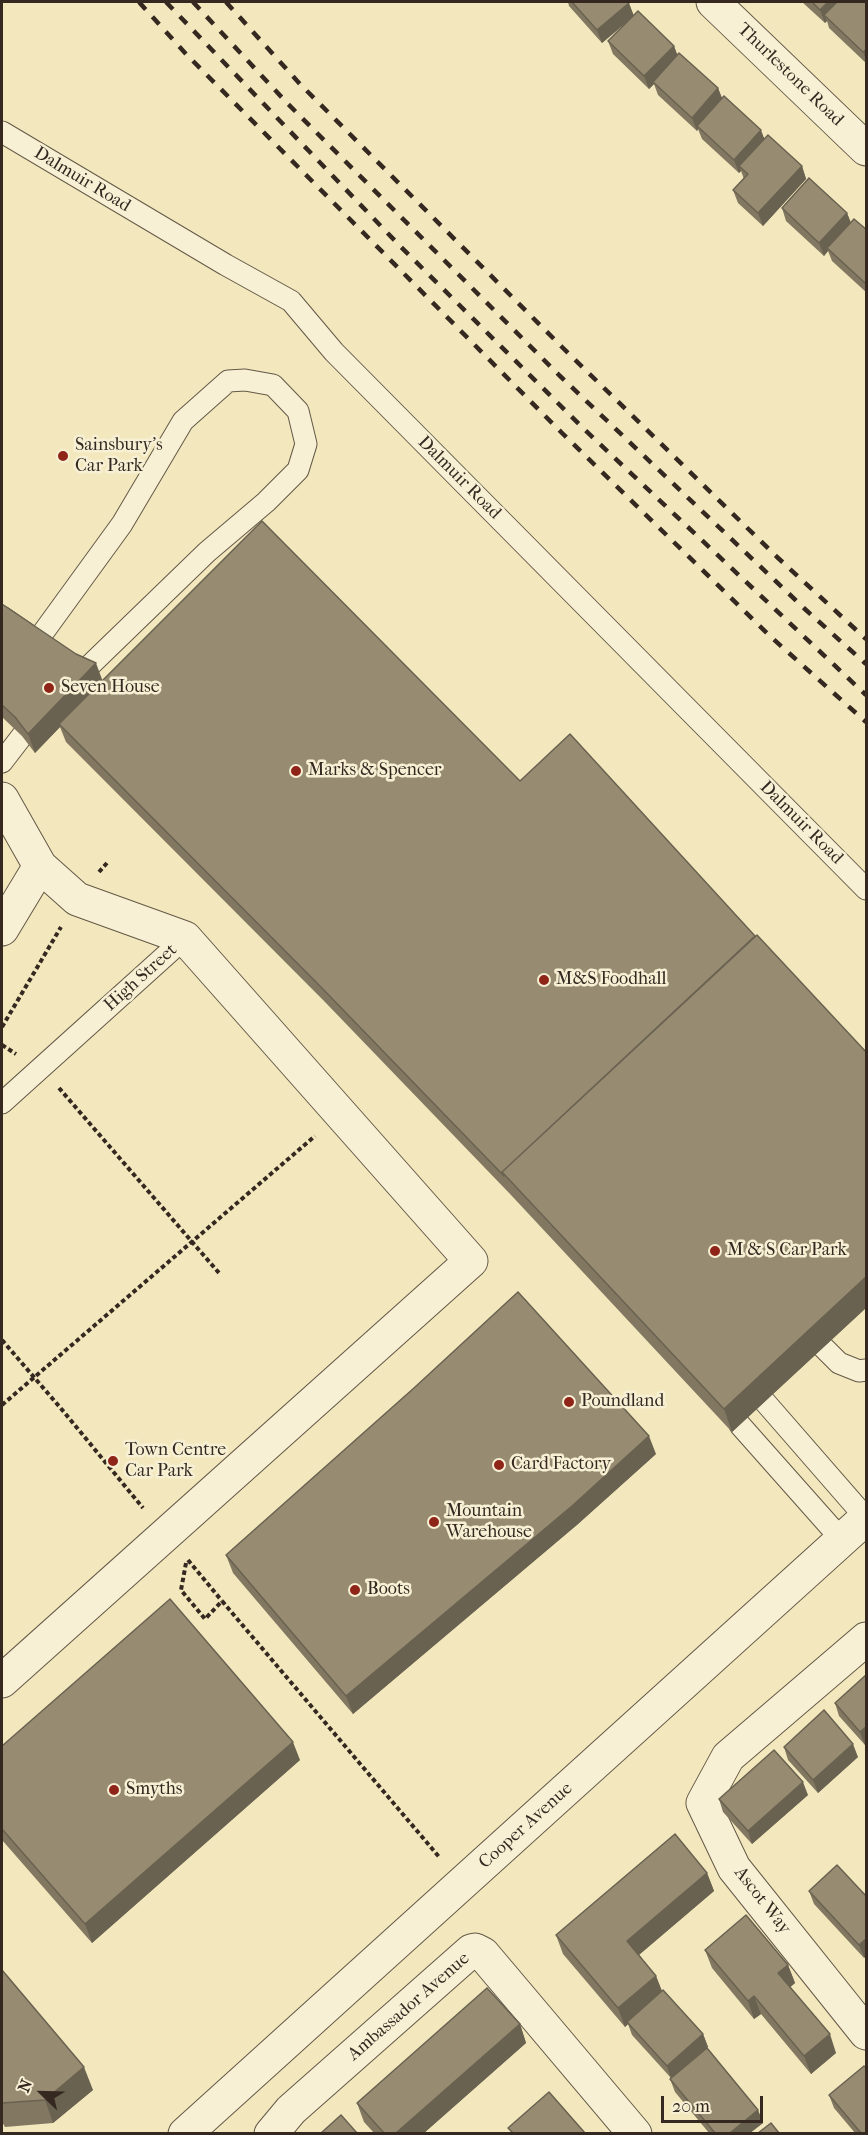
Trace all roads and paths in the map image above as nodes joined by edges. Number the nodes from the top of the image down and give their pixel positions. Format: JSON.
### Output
{"nodes":[{"id":1,"x":713,"y":2,"type":"edge"},
{"id":2,"x":2,"y":132,"type":"edge"},
{"id":3,"x":867,"y":149,"type":"edge"},
{"id":4,"x":2,"y":617,"type":"edge"},
{"id":5,"x":83,"y":672,"type":"edge"},
{"id":6,"x":22,"y":736,"type":"edge"},
{"id":7,"x":2,"y":762,"type":"edge"},
{"id":8,"x":2,"y":799,"type":"edge"},
{"id":9,"x":106,"y":863,"type":"dead end"},
{"id":10,"x":40,"y":866,"type":"junction"},
{"id":11,"x":867,"y":889,"type":"edge"},
{"id":12,"x":77,"y":899,"type":"junction"},
{"id":13,"x":2,"y":929,"type":"edge"},
{"id":14,"x":185,"y":938,"type":"junction"},
{"id":15,"x":2,"y":1027,"type":"edge"},
{"id":16,"x":2,"y":1045,"type":"edge"},
{"id":17,"x":41,"y":1068,"type":"junction"},
{"id":18,"x":2,"y":1103,"type":"edge"},
{"id":19,"x":340,"y":1114,"type":"junction"},
{"id":20,"x":193,"y":1240,"type":"junction"},
{"id":21,"x":219,"y":1273,"type":"dead end"},
{"id":22,"x":2,"y":1340,"type":"edge"},
{"id":23,"x":823,"y":1347,"type":"edge"},
{"id":24,"x":867,"y":1370,"type":"edge"},
{"id":25,"x":34,"y":1378,"type":"junction"},
{"id":26,"x":765,"y":1402,"type":"edge"},
{"id":27,"x":2,"y":1406,"type":"edge"},
{"id":28,"x":740,"y":1425,"type":"edge"},
{"id":29,"x":866,"y":1518,"type":"edge"},
{"id":30,"x":165,"y":1535,"type":"junction"},
{"id":31,"x":842,"y":1540,"type":"junction"},
{"id":32,"x":222,"y":1601,"type":"junction"},
{"id":33,"x":867,"y":1640,"type":"edge"},
{"id":34,"x":2,"y":1681,"type":"edge"},
{"id":35,"x":462,"y":1884,"type":"junction"},
{"id":36,"x":867,"y":2033,"type":"edge"},
{"id":37,"x":185,"y":2133,"type":"edge"},
{"id":38,"x":271,"y":2133,"type":"edge"},
{"id":39,"x":635,"y":2133,"type":"edge"}],
"edges":[{"from":1,"to":3,"type":"street","name":"Thurlestone Road"},
{"from":2,"to":11,"type":"lane","name":"Dalmuir Road"},
{"from":4,"to":5,"type":"lane"},
{"from":6,"to":7,"type":"lane"},
{"from":8,"to":10,"type":"street","name":"High Street"},
{"from":9,"to":12,"type":"path"},
{"from":10,"to":12,"type":"street","name":"High Street"},
{"from":10,"to":13,"type":"street"},
{"from":12,"to":14,"type":"street","name":"High Street"},
{"from":12,"to":15,"type":"path"},
{"from":14,"to":17,"type":"lane","name":"High Street"},
{"from":14,"to":19,"type":"street"},
{"from":16,"to":17,"type":"path"},
{"from":17,"to":18,"type":"lane","name":"High Street"},
{"from":17,"to":20,"type":"path"},
{"from":19,"to":20,"type":"path"},
{"from":19,"to":30,"type":"street"},
{"from":20,"to":21,"type":"path"},
{"from":20,"to":25,"type":"path"},
{"from":22,"to":25,"type":"path"},
{"from":23,"to":24,"type":"lane"},
{"from":25,"to":27,"type":"path"},
{"from":25,"to":30,"type":"path"},
{"from":26,"to":29,"type":"lane"},
{"from":28,"to":31,"type":"lane"},
{"from":29,"to":31,"type":"street","name":"Cooper Avenue"},
{"from":30,"to":34,"type":"street"},
{"from":31,"to":35,"type":"street","name":"Cooper Avenue"},
{"from":32,"to":32,"type":"path"},
{"from":32,"to":35,"type":"path"},
{"from":33,"to":36,"type":"street","name":"Ascot Way"},
{"from":35,"to":37,"type":"street","name":"Cooper Avenue"},
{"from":38,"to":39,"type":"street","name":"Ambassador Avenue"}]}
